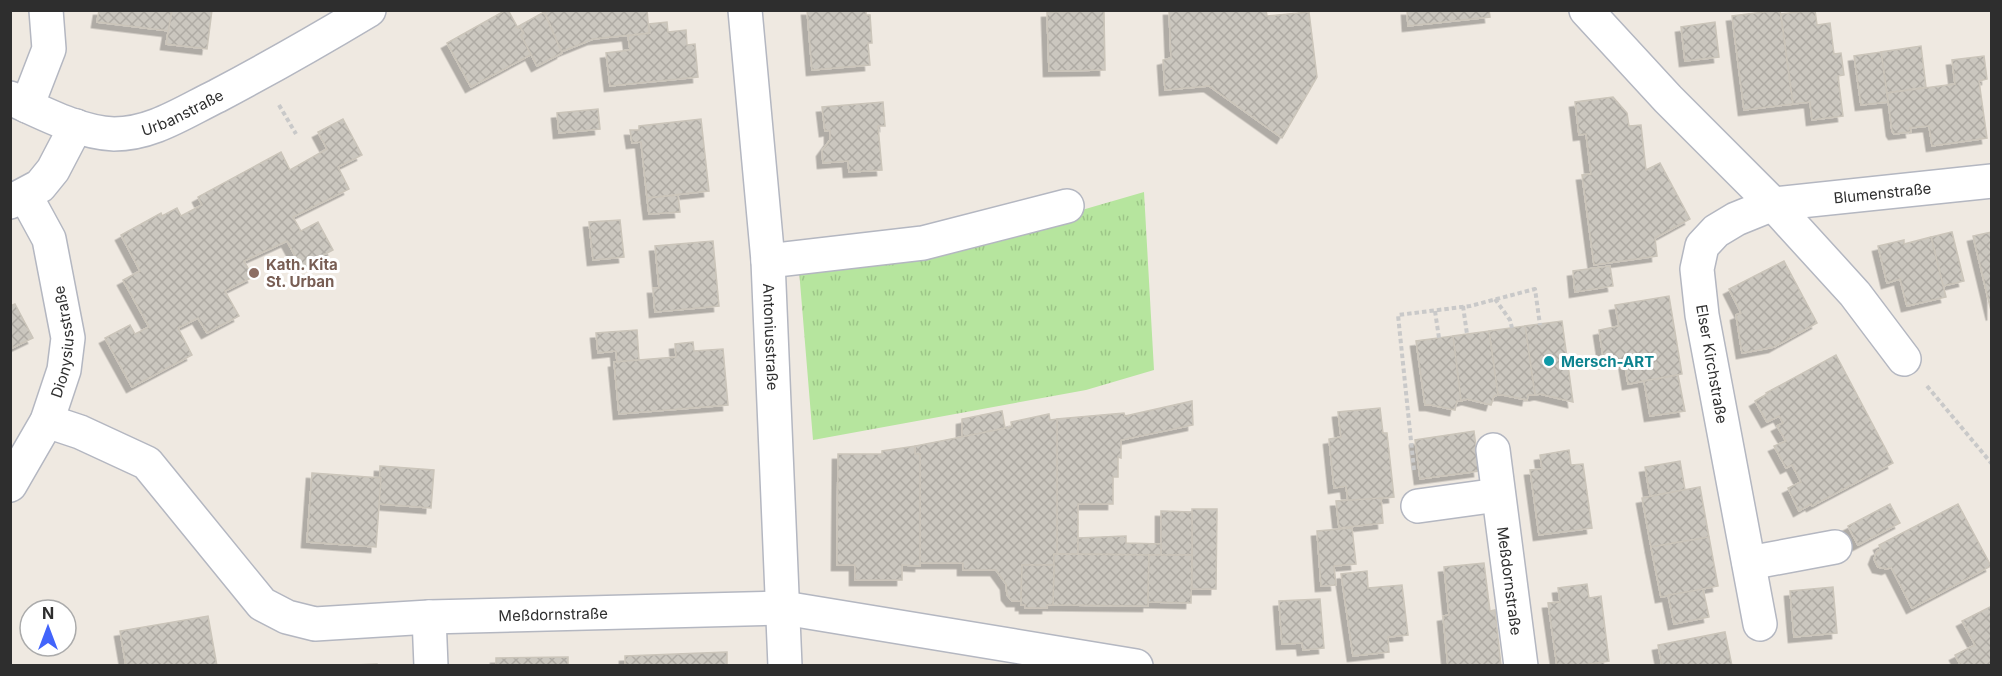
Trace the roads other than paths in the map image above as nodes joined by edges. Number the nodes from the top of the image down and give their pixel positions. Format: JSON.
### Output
{"nodes":[{"id":1,"x":46,"y":10,"type":"edge"},
{"id":2,"x":369,"y":10,"type":"edge"},
{"id":3,"x":745,"y":10,"type":"edge"},
{"id":4,"x":1586,"y":10,"type":"edge"},
{"id":5,"x":19,"y":102,"type":"edge"},
{"id":6,"x":76,"y":126,"type":"junction"},
{"id":7,"x":1992,"y":182,"type":"edge"},
{"id":8,"x":18,"y":199,"type":"edge"},
{"id":9,"x":1773,"y":204,"type":"junction"},
{"id":10,"x":1067,"y":206,"type":"dead end"},
{"id":11,"x":768,"y":261,"type":"junction"},
{"id":12,"x":1904,"y":359,"type":"road end"},
{"id":13,"x":47,"y":421,"type":"junction"},
{"id":14,"x":1493,"y":450,"type":"dead end"},
{"id":15,"x":10,"y":485,"type":"edge"},
{"id":16,"x":1498,"y":495,"type":"junction"},
{"id":17,"x":1418,"y":506,"type":"road end"},
{"id":18,"x":1835,"y":548,"type":"dead end"},
{"id":19,"x":1749,"y":563,"type":"junction"},
{"id":20,"x":783,"y":608,"type":"junction"},
{"id":21,"x":429,"y":617,"type":"junction"},
{"id":22,"x":1760,"y":624,"type":"dead end"},
{"id":23,"x":431,"y":666,"type":"edge"},
{"id":24,"x":785,"y":666,"type":"edge"},
{"id":25,"x":1136,"y":666,"type":"edge"},
{"id":26,"x":1521,"y":666,"type":"edge"}],
"edges":[{"from":1,"to":5,"type":"street"},
{"from":2,"to":6,"type":"street","name":"Urbanstraße"},
{"from":3,"to":11,"type":"street","name":"Antoniusstraße"},
{"from":4,"to":9,"type":"street"},
{"from":5,"to":6,"type":"street","name":"Urbanstraße"},
{"from":6,"to":8,"type":"street"},
{"from":7,"to":9,"type":"street","name":"Blumenstraße"},
{"from":8,"to":13,"type":"street","name":"Dionysiusstraße"},
{"from":9,"to":12,"type":"street"},
{"from":9,"to":19,"type":"street","name":"Elser Kirchstraße"},
{"from":10,"to":11,"type":"street"},
{"from":11,"to":20,"type":"street","name":"Antoniusstraße"},
{"from":13,"to":15,"type":"street","name":"Dionysiusstraße"},
{"from":13,"to":21,"type":"street","name":"Meßdornstraße"},
{"from":14,"to":16,"type":"street","name":"Meßdornstraße"},
{"from":16,"to":17,"type":"street"},
{"from":16,"to":26,"type":"street","name":"Meßdornstraße"},
{"from":18,"to":19,"type":"street"},
{"from":19,"to":22,"type":"street","name":"Elser Kirchstraße"},
{"from":20,"to":21,"type":"street","name":"Meßdornstraße"},
{"from":20,"to":24,"type":"street","name":"Antoniusstraße"},
{"from":20,"to":25,"type":"street","name":"Meßdornstraße"},
{"from":21,"to":23,"type":"street"}]}
